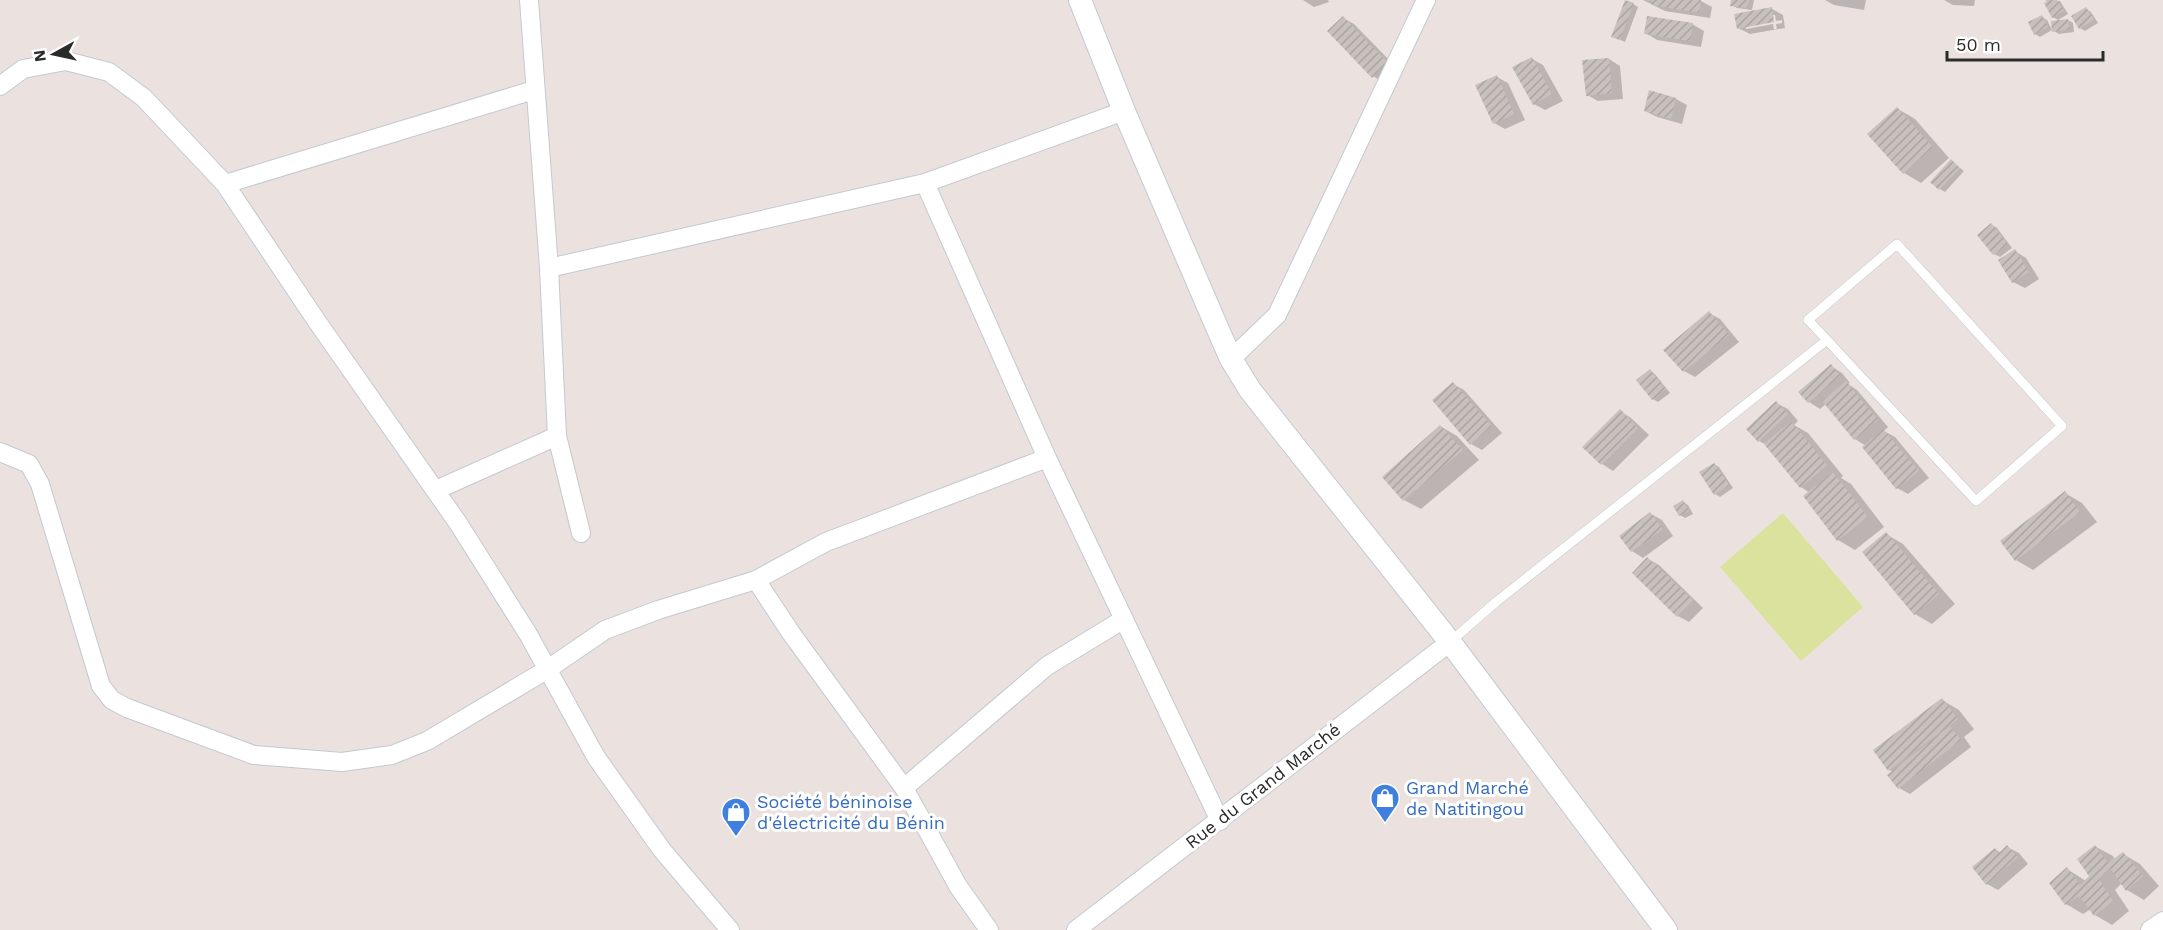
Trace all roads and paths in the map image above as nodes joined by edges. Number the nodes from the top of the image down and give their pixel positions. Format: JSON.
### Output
{"nodes":[{"id":1,"x":528,"y":0,"type":"edge"},
{"id":2,"x":1080,"y":0,"type":"edge"},
{"id":3,"x":1426,"y":0,"type":"edge"},
{"id":4,"x":0,"y":86,"type":"edge"},
{"id":5,"x":534,"y":90,"type":"junction"},
{"id":6,"x":1124,"y":111,"type":"junction"},
{"id":7,"x":925,"y":183,"type":"junction"},
{"id":8,"x":225,"y":184,"type":"junction"},
{"id":9,"x":549,"y":268,"type":"junction"},
{"id":10,"x":1827,"y":340,"type":"junction"},
{"id":11,"x":1231,"y":359,"type":"junction"},
{"id":12,"x":557,"y":436,"type":"junction"},
{"id":13,"x":0,"y":452,"type":"edge"},
{"id":14,"x":1047,"y":458,"type":"junction"},
{"id":15,"x":436,"y":490,"type":"junction"},
{"id":16,"x":581,"y":533,"type":"dead end"},
{"id":17,"x":756,"y":580,"type":"junction"},
{"id":18,"x":1124,"y":619,"type":"junction"},
{"id":19,"x":1450,"y":642,"type":"junction"},
{"id":20,"x":548,"y":669,"type":"junction"},
{"id":21,"x":904,"y":788,"type":"junction"},
{"id":22,"x":1220,"y":820,"type":"junction"},
{"id":23,"x":2163,"y":921,"type":"edge"},
{"id":24,"x":730,"y":930,"type":"edge"},
{"id":25,"x":989,"y":930,"type":"edge"},
{"id":26,"x":1076,"y":930,"type":"edge"},
{"id":27,"x":1666,"y":930,"type":"edge"},
{"id":28,"x":2150,"y":930,"type":"edge"}],
"edges":[{"from":1,"to":5,"type":"street"},
{"from":2,"to":6,"type":"street"},
{"from":3,"to":11,"type":"street"},
{"from":4,"to":8,"type":"street"},
{"from":5,"to":8,"type":"street"},
{"from":5,"to":9,"type":"street"},
{"from":6,"to":7,"type":"street"},
{"from":6,"to":11,"type":"street"},
{"from":7,"to":9,"type":"street"},
{"from":7,"to":14,"type":"street"},
{"from":8,"to":15,"type":"street"},
{"from":9,"to":12,"type":"street"},
{"from":10,"to":10,"type":"lane"},
{"from":10,"to":19,"type":"lane"},
{"from":11,"to":19,"type":"street"},
{"from":12,"to":15,"type":"street"},
{"from":12,"to":16,"type":"street"},
{"from":13,"to":20,"type":"street"},
{"from":14,"to":17,"type":"street"},
{"from":14,"to":18,"type":"street"},
{"from":15,"to":20,"type":"street"},
{"from":17,"to":20,"type":"street"},
{"from":17,"to":21,"type":"street"},
{"from":18,"to":21,"type":"street"},
{"from":18,"to":22,"type":"street"},
{"from":19,"to":22,"type":"street","name":"Rue du Grand Marché"},
{"from":19,"to":27,"type":"street"},
{"from":20,"to":24,"type":"street"},
{"from":21,"to":25,"type":"street"},
{"from":22,"to":26,"type":"street","name":"Rue du Grand Marché"},
{"from":23,"to":28,"type":"street"}]}
